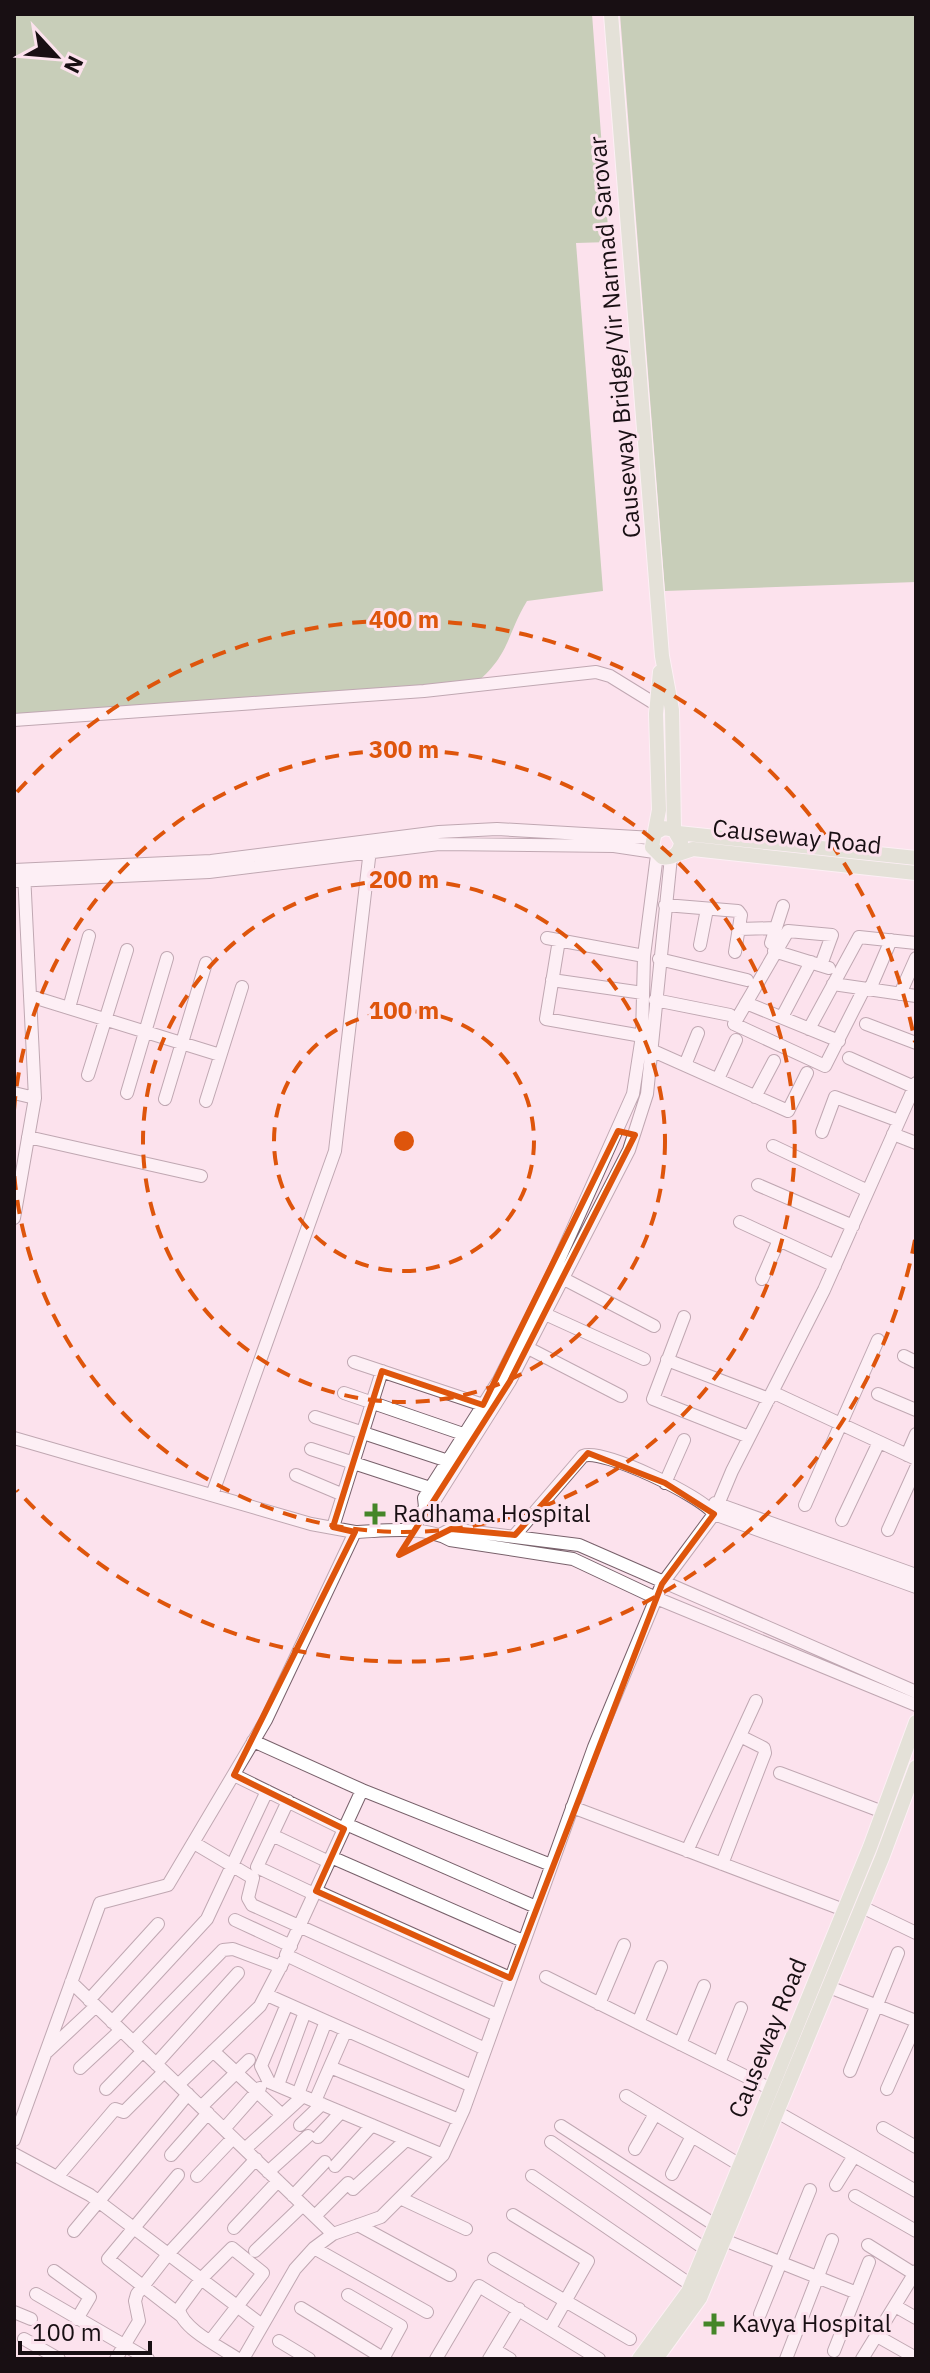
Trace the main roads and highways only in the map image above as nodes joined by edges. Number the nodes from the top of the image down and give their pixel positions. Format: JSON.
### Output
{"nodes":[{"id":1,"x":611,"y":14,"type":"edge"},
{"id":2,"x":662,"y":656,"type":"junction"},
{"id":3,"x":676,"y":832,"type":"junction"},
{"id":4,"x":661,"y":848,"type":"junction"},
{"id":5,"x":916,"y":858,"type":"edge"},
{"id":6,"x":916,"y":873,"type":"edge"},
{"id":7,"x":916,"y":1722,"type":"edge"},
{"id":8,"x":916,"y":1767,"type":"edge"},
{"id":9,"x":859,"y":1900,"type":"junction"},
{"id":10,"x":846,"y":1920,"type":"junction"},
{"id":11,"x":639,"y":2359,"type":"edge"},
{"id":12,"x":656,"y":2359,"type":"edge"}],
"edges":[{"from":1,"to":2,"type":"main road","name":"Causeway Bridge/Vir Narmad Sarovar"},
{"from":2,"to":3,"type":"main road"},
{"from":2,"to":4,"type":"main road"},
{"from":3,"to":4,"type":"main road"},
{"from":3,"to":4,"type":"main road","name":"Causeway Road"},
{"from":3,"to":5,"type":"main road","name":"Causeway Road"},
{"from":4,"to":6,"type":"main road","name":"Causeway Road"},
{"from":7,"to":9,"type":"main road","name":"Causeway Road"},
{"from":8,"to":9,"type":"main road","name":"Causeway Road"},
{"from":9,"to":10,"type":"main road","name":"Causeway Road"},
{"from":10,"to":11,"type":"main road","name":"Causeway Road"},
{"from":10,"to":12,"type":"main road","name":"Causeway Road"}]}
